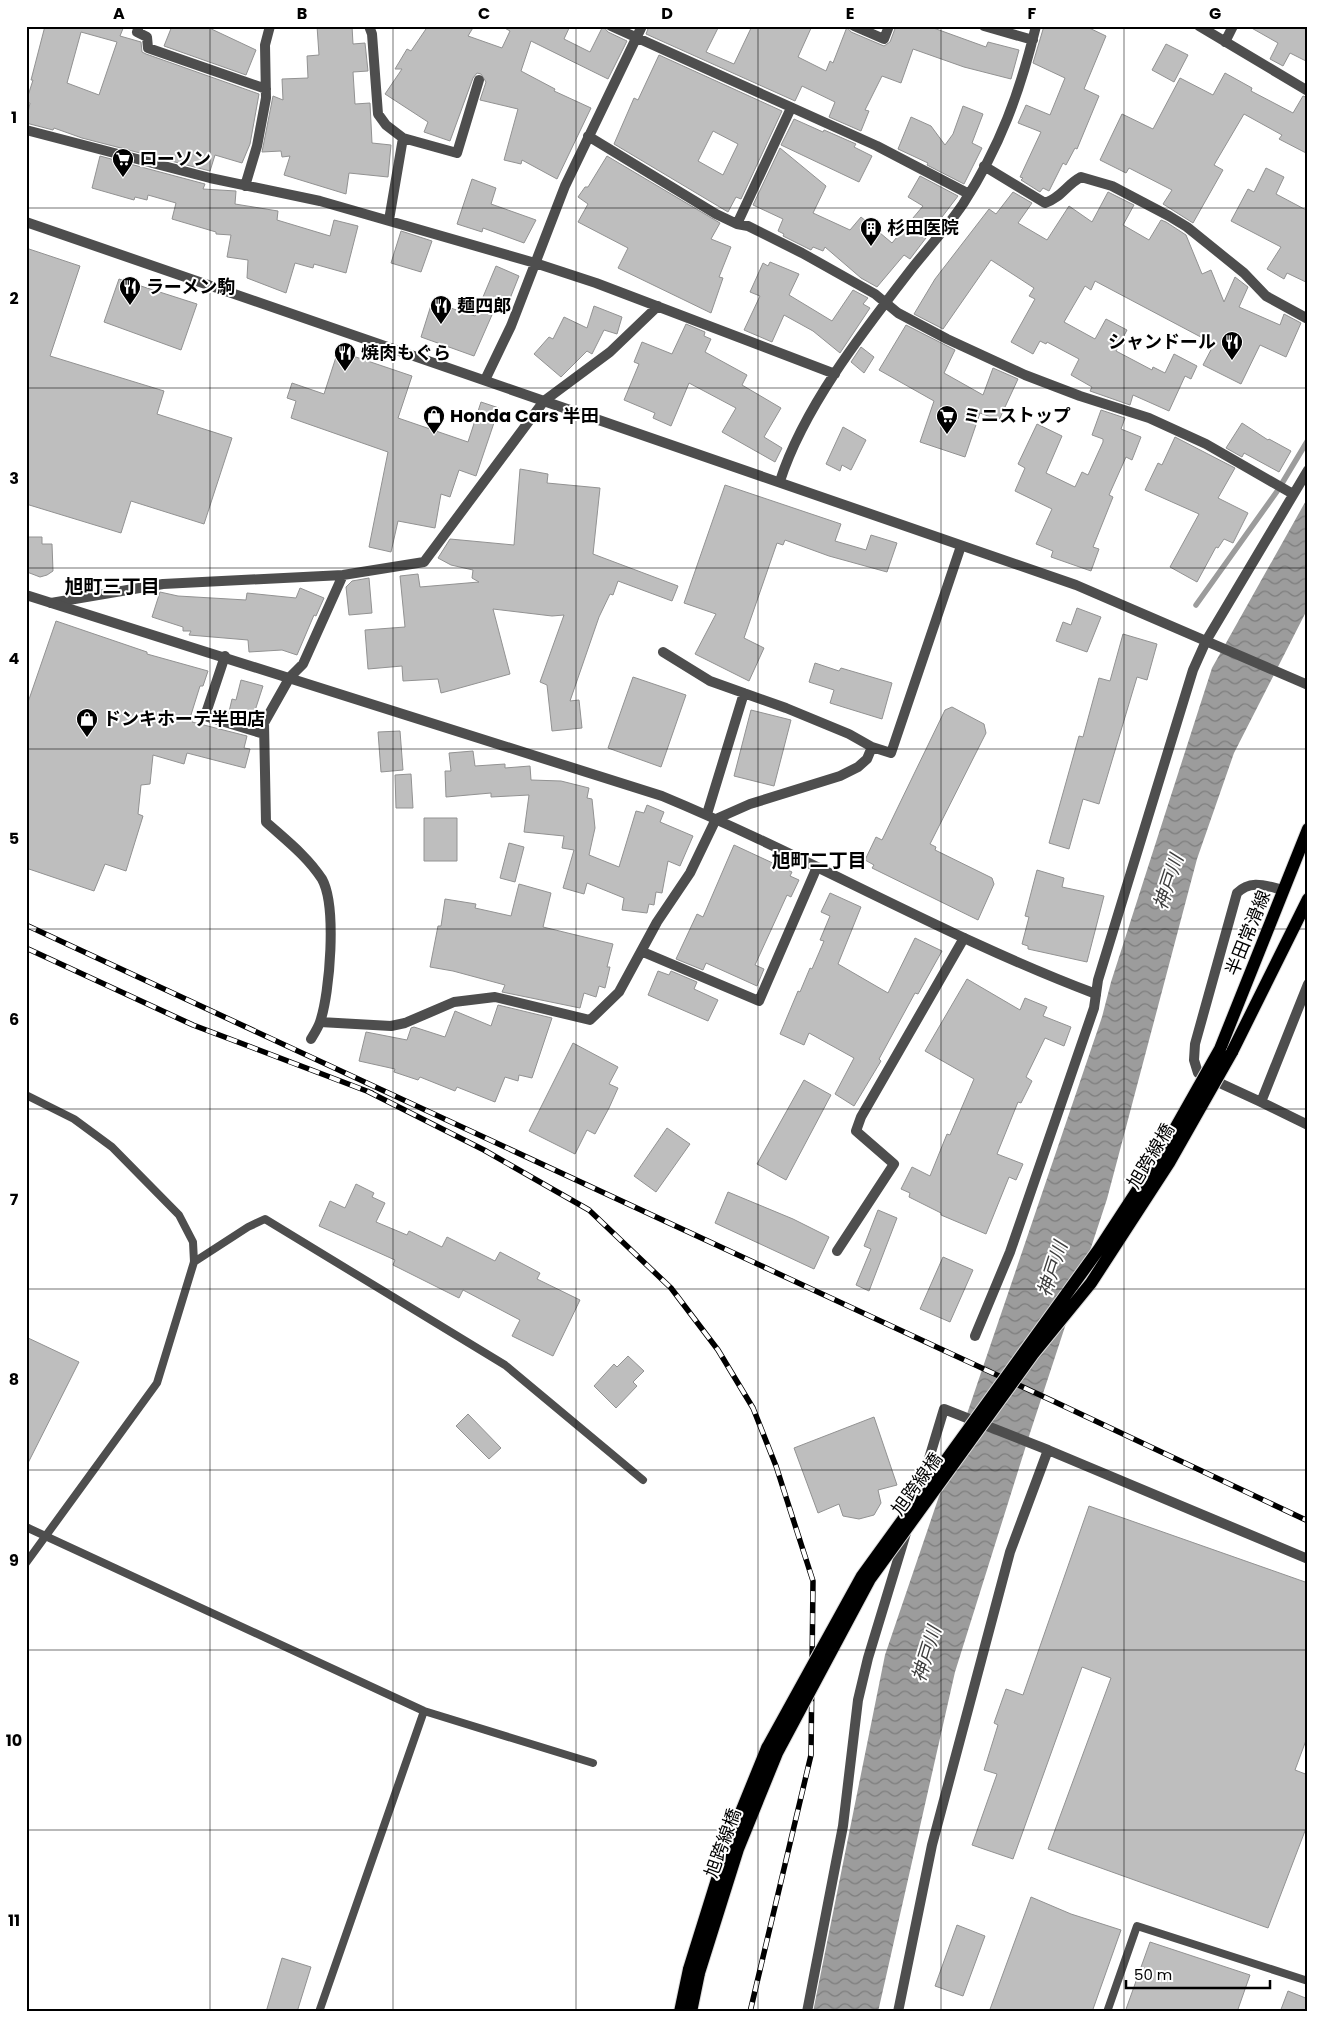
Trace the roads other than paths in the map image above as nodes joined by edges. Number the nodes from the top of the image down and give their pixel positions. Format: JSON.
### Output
{"nodes":[{"id":1,"x":139,"y":26,"type":"edge"},
{"id":2,"x":270,"y":26,"type":"edge"},
{"id":3,"x":369,"y":26,"type":"edge"},
{"id":4,"x":611,"y":26,"type":"edge"},
{"id":5,"x":642,"y":26,"type":"edge"},
{"id":6,"x":854,"y":26,"type":"edge"},
{"id":7,"x":888,"y":26,"type":"edge"},
{"id":8,"x":984,"y":26,"type":"edge"},
{"id":9,"x":1036,"y":26,"type":"edge"},
{"id":10,"x":1199,"y":26,"type":"edge"},
{"id":11,"x":1233,"y":26,"type":"edge"},
{"id":12,"x":636,"y":39,"type":"junction"},
{"id":13,"x":1033,"y":40,"type":"junction"},
{"id":14,"x":1225,"y":42,"type":"junction"},
{"id":15,"x":479,"y":80,"type":"dead end"},
{"id":16,"x":266,"y":89,"type":"junction"},
{"id":17,"x":1308,"y":91,"type":"edge"},
{"id":18,"x":791,"y":108,"type":"junction"},
{"id":19,"x":26,"y":130,"type":"edge"},
{"id":20,"x":588,"y":136,"type":"junction"},
{"id":21,"x":403,"y":138,"type":"junction"},
{"id":22,"x":984,"y":166,"type":"junction"},
{"id":23,"x":245,"y":186,"type":"junction"},
{"id":24,"x":969,"y":194,"type":"junction"},
{"id":25,"x":389,"y":220,"type":"junction"},
{"id":26,"x":26,"y":222,"type":"edge"},
{"id":27,"x":737,"y":224,"type":"junction"},
{"id":28,"x":535,"y":263,"type":"junction"},
{"id":29,"x":886,"y":302,"type":"junction"},
{"id":30,"x":658,"y":306,"type":"junction"},
{"id":31,"x":1308,"y":319,"type":"edge"},
{"id":32,"x":835,"y":374,"type":"junction"},
{"id":33,"x":485,"y":380,"type":"junction"},
{"id":34,"x":544,"y":401,"type":"junction"},
{"id":35,"x":1308,"y":470,"type":"edge"},
{"id":36,"x":780,"y":482,"type":"junction"},
{"id":37,"x":1284,"y":489,"type":"junction"},
{"id":38,"x":961,"y":546,"type":"junction"},
{"id":39,"x":343,"y":575,"type":"junction"},
{"id":40,"x":26,"y":595,"type":"edge"},
{"id":41,"x":51,"y":603,"type":"junction"},
{"id":42,"x":1206,"y":640,"type":"junction"},
{"id":43,"x":663,"y":652,"type":"dead end"},
{"id":44,"x":225,"y":656,"type":"junction"},
{"id":45,"x":290,"y":677,"type":"junction"},
{"id":46,"x":1308,"y":685,"type":"edge"},
{"id":47,"x":744,"y":693,"type":"junction"},
{"id":48,"x":264,"y":734,"type":"junction"},
{"id":49,"x":872,"y":747,"type":"junction"},
{"id":50,"x":712,"y":816,"type":"junction"},
{"id":51,"x":1308,"y":829,"type":"edge"},
{"id":52,"x":817,"y":867,"type":"junction"},
{"id":53,"x":1284,"y":890,"type":"junction"},
{"id":54,"x":1308,"y":899,"type":"edge"},
{"id":55,"x":964,"y":938,"type":"junction"},
{"id":56,"x":643,"y":952,"type":"junction"},
{"id":57,"x":1308,"y":984,"type":"edge"},
{"id":58,"x":1096,"y":994,"type":"junction"},
{"id":59,"x":320,"y":1022,"type":"junction"},
{"id":60,"x":311,"y":1039,"type":"dead end"},
{"id":61,"x":1226,"y":1051,"type":"junction"},
{"id":62,"x":26,"y":1095,"type":"edge"},
{"id":63,"x":1261,"y":1102,"type":"junction"},
{"id":64,"x":1308,"y":1125,"type":"edge"},
{"id":65,"x":837,"y":1251,"type":"dead end"},
{"id":66,"x":194,"y":1262,"type":"junction"},
{"id":67,"x":975,"y":1336,"type":"dead end"},
{"id":68,"x":1048,"y":1450,"type":"junction"},
{"id":69,"x":643,"y":1480,"type":"dead end"},
{"id":70,"x":26,"y":1527,"type":"edge"},
{"id":71,"x":47,"y":1536,"type":"junction"},
{"id":72,"x":1308,"y":1559,"type":"edge"},
{"id":73,"x":26,"y":1563,"type":"edge"},
{"id":74,"x":424,"y":1711,"type":"junction"},
{"id":75,"x":593,"y":1763,"type":"dead end"},
{"id":76,"x":694,"y":1971,"type":"junction"},
{"id":77,"x":1308,"y":1981,"type":"edge"},
{"id":78,"x":319,"y":2012,"type":"edge"},
{"id":79,"x":680,"y":2012,"type":"edge"},
{"id":80,"x":691,"y":2012,"type":"edge"},
{"id":81,"x":807,"y":2012,"type":"edge"},
{"id":82,"x":898,"y":2012,"type":"edge"},
{"id":83,"x":1107,"y":2012,"type":"edge"}],
"edges":[{"from":1,"to":16,"type":"street"},
{"from":2,"to":16,"type":"street"},
{"from":3,"to":21,"type":"street"},
{"from":4,"to":12,"type":"street"},
{"from":5,"to":12,"type":"street"},
{"from":6,"to":7,"type":"street"},
{"from":8,"to":13,"type":"street"},
{"from":9,"to":13,"type":"street"},
{"from":10,"to":14,"type":"street"},
{"from":11,"to":14,"type":"street"},
{"from":12,"to":18,"type":"street"},
{"from":12,"to":20,"type":"street"},
{"from":13,"to":22,"type":"street"},
{"from":14,"to":17,"type":"street"},
{"from":15,"to":21,"type":"street"},
{"from":16,"to":23,"type":"street"},
{"from":18,"to":24,"type":"street"},
{"from":18,"to":27,"type":"street"},
{"from":19,"to":23,"type":"street"},
{"from":20,"to":27,"type":"street"},
{"from":20,"to":28,"type":"street"},
{"from":21,"to":25,"type":"street"},
{"from":22,"to":24,"type":"street"},
{"from":22,"to":31,"type":"street"},
{"from":23,"to":25,"type":"street"},
{"from":24,"to":29,"type":"street"},
{"from":25,"to":28,"type":"street"},
{"from":26,"to":33,"type":"street"},
{"from":27,"to":29,"type":"street"},
{"from":28,"to":30,"type":"street"},
{"from":28,"to":33,"type":"street"},
{"from":29,"to":32,"type":"street"},
{"from":29,"to":37,"type":"street"},
{"from":30,"to":32,"type":"street"},
{"from":30,"to":34,"type":"street"},
{"from":32,"to":36,"type":"street"},
{"from":33,"to":34,"type":"street"},
{"from":34,"to":36,"type":"street"},
{"from":34,"to":39,"type":"street"},
{"from":35,"to":37,"type":"street"},
{"from":36,"to":38,"type":"street"},
{"from":37,"to":42,"type":"street"},
{"from":38,"to":42,"type":"street"},
{"from":38,"to":49,"type":"street"},
{"from":39,"to":41,"type":"street"},
{"from":39,"to":45,"type":"street"},
{"from":40,"to":41,"type":"street"},
{"from":41,"to":44,"type":"street"},
{"from":42,"to":46,"type":"street"},
{"from":42,"to":58,"type":"street"},
{"from":43,"to":47,"type":"street"},
{"from":44,"to":45,"type":"street"},
{"from":44,"to":48,"type":"street"},
{"from":45,"to":48,"type":"street"},
{"from":45,"to":50,"type":"street"},
{"from":47,"to":49,"type":"street"},
{"from":47,"to":50,"type":"street"},
{"from":48,"to":59,"type":"street"},
{"from":49,"to":50,"type":"street"},
{"from":50,"to":52,"type":"street"},
{"from":50,"to":56,"type":"street"},
{"from":51,"to":53,"type":"main road","name":"半田常滑線"},
{"from":52,"to":55,"type":"street"},
{"from":52,"to":56,"type":"street"},
{"from":53,"to":61,"type":"main road","name":"半田常滑線"},
{"from":53,"to":63,"type":"street"},
{"from":54,"to":61,"type":"main road","name":"半田常滑線"},
{"from":55,"to":58,"type":"street"},
{"from":55,"to":65,"type":"street"},
{"from":56,"to":59,"type":"street"},
{"from":57,"to":63,"type":"street"},
{"from":58,"to":67,"type":"street"},
{"from":59,"to":60,"type":"street"},
{"from":61,"to":76,"type":"main road","name":"旭跨線橋","bridge":true},
{"from":62,"to":66,"type":"lane"},
{"from":63,"to":64,"type":"street"},
{"from":66,"to":69,"type":"lane"},
{"from":66,"to":71,"type":"lane"},
{"from":68,"to":72,"type":"street"},
{"from":68,"to":81,"type":"street","bridge":true},
{"from":68,"to":82,"type":"street"},
{"from":70,"to":71,"type":"lane"},
{"from":71,"to":73,"type":"lane"},
{"from":71,"to":74,"type":"lane"},
{"from":74,"to":75,"type":"lane"},
{"from":74,"to":78,"type":"lane"},
{"from":76,"to":79,"type":"main road"},
{"from":76,"to":80,"type":"main road"},
{"from":77,"to":83,"type":"lane"}]}
